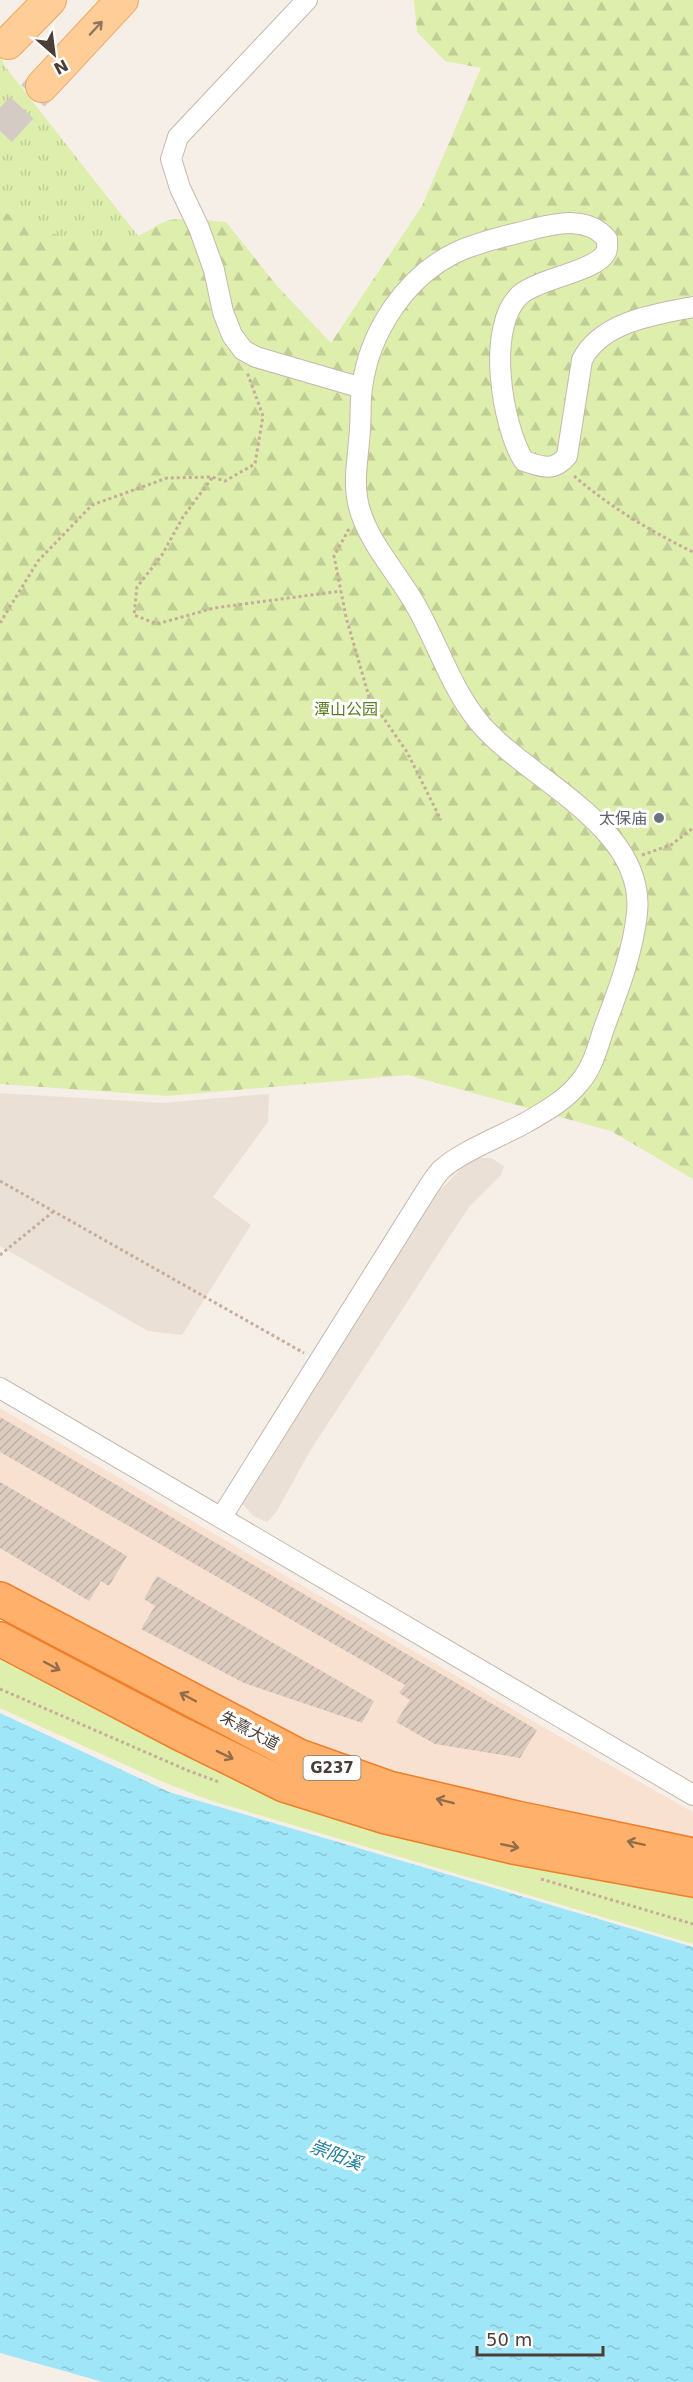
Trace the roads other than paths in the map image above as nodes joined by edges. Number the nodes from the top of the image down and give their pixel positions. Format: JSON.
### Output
{"nodes":[{"id":1,"x":50,"y":0,"type":"edge"},
{"id":2,"x":122,"y":0,"type":"edge"},
{"id":3,"x":307,"y":0,"type":"edge"},
{"id":4,"x":8,"y":43,"type":"dead end"},
{"id":5,"x":42,"y":86,"type":"tunnel mouth"},
{"id":6,"x":693,"y":308,"type":"edge"},
{"id":7,"x":362,"y":388,"type":"junction"},
{"id":8,"x":0,"y":1388,"type":"edge"},
{"id":9,"x":221,"y":1518,"type":"junction"},
{"id":10,"x":0,"y":1599,"type":"edge"},
{"id":11,"x":0,"y":1639,"type":"edge"},
{"id":12,"x":693,"y":1795,"type":"edge"},
{"id":13,"x":693,"y":1855,"type":"edge"},
{"id":14,"x":693,"y":1880,"type":"edge"}],
"edges":[{"from":1,"to":4,"type":"main road"},
{"from":5,"to":2,"type":"main road","one_way":true},
{"from":3,"to":7,"type":"street"},
{"from":6,"to":7,"type":"street"},
{"from":7,"to":9,"type":"street"},
{"from":8,"to":9,"type":"street"},
{"from":9,"to":12,"type":"street"},
{"from":13,"to":10,"type":"highway","name":"朱熹大道","number":"G237","one_way":true},
{"from":11,"to":14,"type":"highway","name":"朱熹大道","number":"G237","one_way":true}]}
